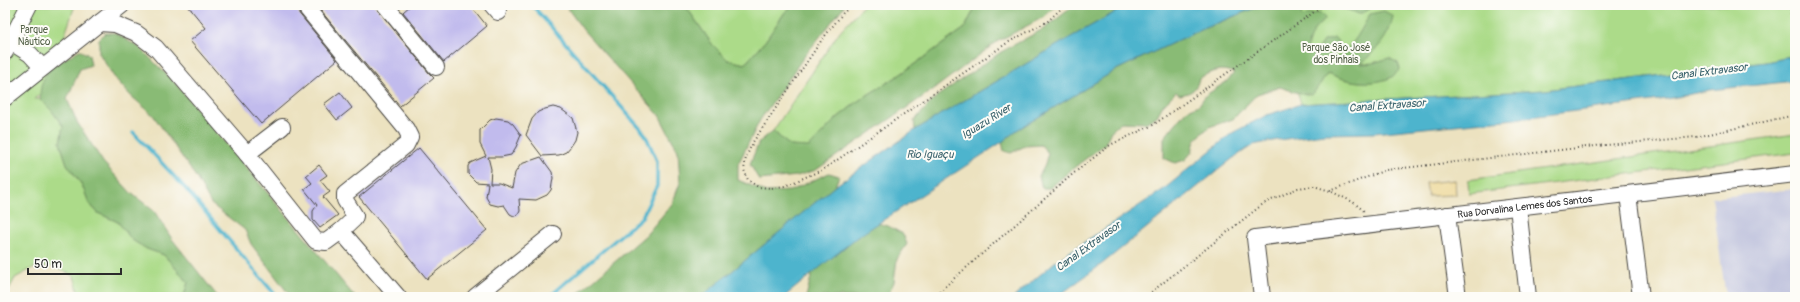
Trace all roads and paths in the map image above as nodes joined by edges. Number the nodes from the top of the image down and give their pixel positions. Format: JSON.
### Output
{"nodes":[{"id":1,"x":29,"y":5,"type":"edge"},
{"id":2,"x":122,"y":5,"type":"edge"},
{"id":3,"x":304,"y":5,"type":"edge"},
{"id":4,"x":385,"y":5,"type":"edge"},
{"id":5,"x":852,"y":5,"type":"edge"},
{"id":6,"x":1065,"y":5,"type":"edge"},
{"id":7,"x":1324,"y":5,"type":"edge"},
{"id":8,"x":1790,"y":5,"type":"edge"},
{"id":9,"x":99,"y":23,"type":"junction"},
{"id":10,"x":8,"y":47,"type":"edge"},
{"id":11,"x":1795,"y":57,"type":"edge"},
{"id":12,"x":436,"y":67,"type":"dead end"},
{"id":13,"x":42,"y":68,"type":"junction"},
{"id":14,"x":5,"y":98,"type":"edge"},
{"id":15,"x":1795,"y":116,"type":"edge"},
{"id":16,"x":282,"y":127,"type":"dead end"},
{"id":17,"x":247,"y":154,"type":"junction"},
{"id":18,"x":1795,"y":174,"type":"edge"},
{"id":19,"x":1330,"y":191,"type":"dead end"},
{"id":20,"x":1628,"y":194,"type":"junction"},
{"id":21,"x":1518,"y":207,"type":"junction"},
{"id":22,"x":1447,"y":215,"type":"junction"},
{"id":23,"x":341,"y":231,"type":"junction"},
{"id":24,"x":553,"y":234,"type":"dead end"},
{"id":25,"x":398,"y":297,"type":"edge"},
{"id":26,"x":475,"y":297,"type":"edge"},
{"id":27,"x":933,"y":297,"type":"edge"},
{"id":28,"x":1262,"y":297,"type":"edge"},
{"id":29,"x":1458,"y":297,"type":"edge"},
{"id":30,"x":1528,"y":297,"type":"edge"},
{"id":31,"x":1641,"y":297,"type":"edge"}],
"edges":[{"from":1,"to":10,"type":"street"},
{"from":2,"to":9,"type":"street"},
{"from":3,"to":23,"type":"street"},
{"from":4,"to":12,"type":"street"},
{"from":5,"to":6,"type":"path"},
{"from":7,"to":27,"type":"path"},
{"from":8,"to":11,"type":"path"},
{"from":9,"to":13,"type":"street"},
{"from":9,"to":17,"type":"street"},
{"from":10,"to":13,"type":"street"},
{"from":13,"to":14,"type":"street"},
{"from":15,"to":19,"type":"path"},
{"from":16,"to":17,"type":"street"},
{"from":17,"to":23,"type":"street"},
{"from":18,"to":20,"type":"street","name":"Rua Dorvalina Lemes dos Santos"},
{"from":20,"to":21,"type":"street","name":"Rua Dorvalina Lemes dos Santos"},
{"from":20,"to":31,"type":"street"},
{"from":21,"to":22,"type":"street","name":"Rua Dorvalina Lemes dos Santos"},
{"from":21,"to":30,"type":"street"},
{"from":22,"to":28,"type":"street","name":"Rua Dorvalina Lemes dos Santos"},
{"from":22,"to":29,"type":"street"},
{"from":23,"to":25,"type":"street"},
{"from":24,"to":26,"type":"street"}]}
